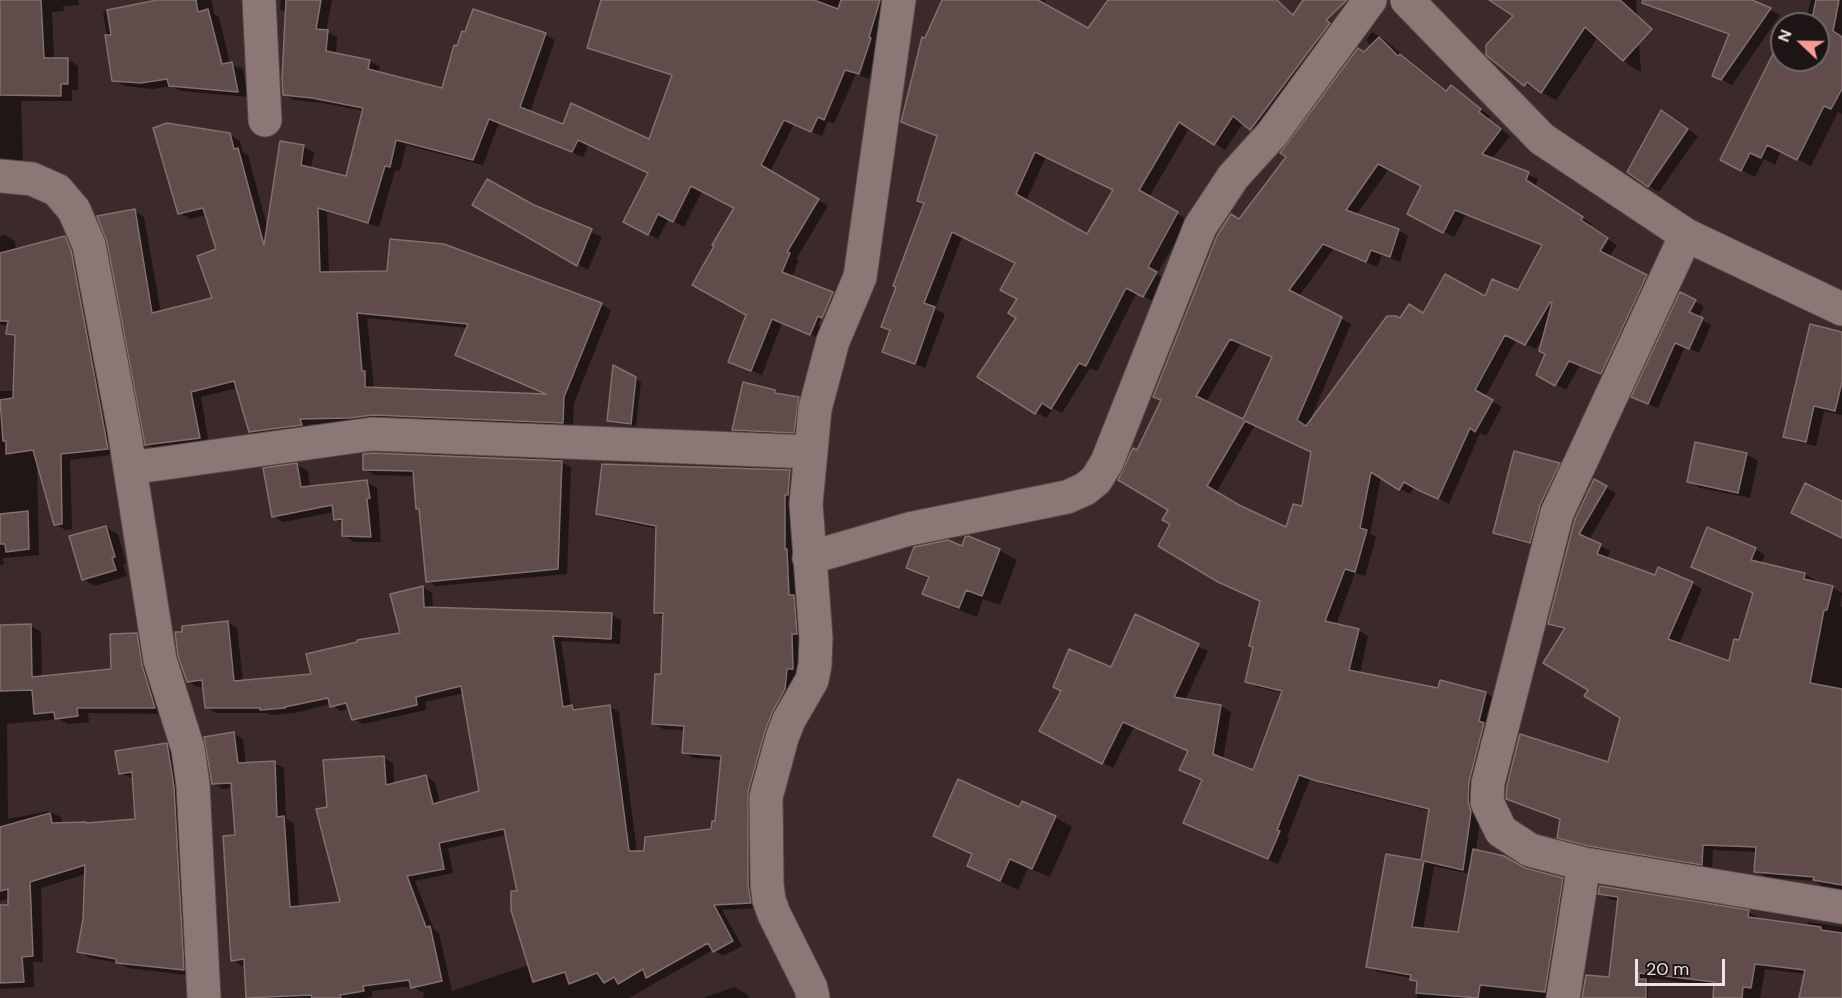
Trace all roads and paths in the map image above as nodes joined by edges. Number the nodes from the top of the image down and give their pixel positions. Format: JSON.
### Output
{"nodes":[{"id":1,"x":259,"y":0,"type":"edge"},
{"id":2,"x":899,"y":0,"type":"edge"},
{"id":3,"x":1370,"y":0,"type":"edge"},
{"id":4,"x":1407,"y":0,"type":"edge"},
{"id":5,"x":265,"y":120,"type":"dead end"},
{"id":6,"x":0,"y":176,"type":"edge"},
{"id":7,"x":1686,"y":235,"type":"junction"},
{"id":8,"x":1842,"y":309,"type":"edge"},
{"id":9,"x":810,"y":452,"type":"junction"},
{"id":10,"x":130,"y":468,"type":"junction"},
{"id":11,"x":809,"y":558,"type":"junction"},
{"id":12,"x":1584,"y":864,"type":"junction"},
{"id":13,"x":1842,"y":907,"type":"edge"},
{"id":14,"x":204,"y":998,"type":"edge"},
{"id":15,"x":813,"y":998,"type":"edge"},
{"id":16,"x":1563,"y":998,"type":"edge"}],
"edges":[{"from":1,"to":5,"type":"street"},
{"from":2,"to":9,"type":"street"},
{"from":3,"to":11,"type":"street"},
{"from":4,"to":7,"type":"street"},
{"from":6,"to":10,"type":"street"},
{"from":7,"to":8,"type":"street"},
{"from":7,"to":12,"type":"street"},
{"from":9,"to":10,"type":"street"},
{"from":9,"to":11,"type":"street"},
{"from":10,"to":14,"type":"street"},
{"from":11,"to":15,"type":"street"},
{"from":12,"to":13,"type":"street"},
{"from":12,"to":16,"type":"street"}]}
